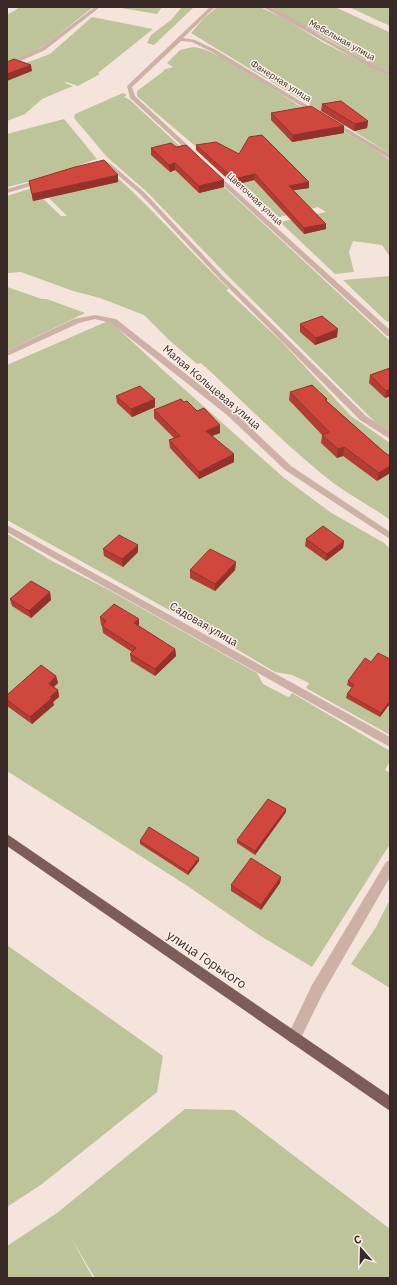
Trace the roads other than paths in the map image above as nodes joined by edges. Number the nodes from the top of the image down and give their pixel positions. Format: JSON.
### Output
{"nodes":[{"id":1,"x":98,"y":7,"type":"edge"},
{"id":2,"x":213,"y":7,"type":"edge"},
{"id":3,"x":264,"y":7,"type":"edge"},
{"id":4,"x":180,"y":39,"type":"junction"},
{"id":5,"x":7,"y":65,"type":"edge"},
{"id":6,"x":390,"y":74,"type":"edge"},
{"id":7,"x":390,"y":157,"type":"edge"},
{"id":8,"x":199,"y":159,"type":"edge"},
{"id":9,"x":89,"y":166,"type":"edge"},
{"id":10,"x":210,"y":170,"type":"edge"},
{"id":11,"x":53,"y":178,"type":"edge"},
{"id":12,"x":7,"y":191,"type":"edge"},
{"id":13,"x":390,"y":334,"type":"edge"},
{"id":14,"x":7,"y":354,"type":"edge"},
{"id":15,"x":390,"y":436,"type":"edge"},
{"id":16,"x":7,"y":528,"type":"edge"},
{"id":17,"x":390,"y":536,"type":"edge"},
{"id":18,"x":390,"y":742,"type":"edge"},
{"id":19,"x":7,"y":840,"type":"edge"},
{"id":20,"x":390,"y":866,"type":"edge"},
{"id":21,"x":294,"y":1037,"type":"junction"},
{"id":22,"x":390,"y":1104,"type":"edge"}],
"edges":[{"from":1,"to":5,"type":"street"},
{"from":2,"to":4,"type":"street"},
{"from":3,"to":6,"type":"street","name":"Мебельная улица"},
{"from":4,"to":7,"type":"street","name":"Фанерная улица"},
{"from":4,"to":8,"type":"street"},
{"from":9,"to":15,"type":"street"},
{"from":10,"to":13,"type":"street","name":"Цветочная улица"},
{"from":11,"to":12,"type":"street"},
{"from":14,"to":17,"type":"street","name":"Малая Кольцевая улица"},
{"from":16,"to":18,"type":"street","name":"Садовая улица"},
{"from":19,"to":21,"type":"main road","name":"улица Горького"},
{"from":20,"to":21,"type":"street"},
{"from":21,"to":22,"type":"main road","name":"улица Горького"}]}
